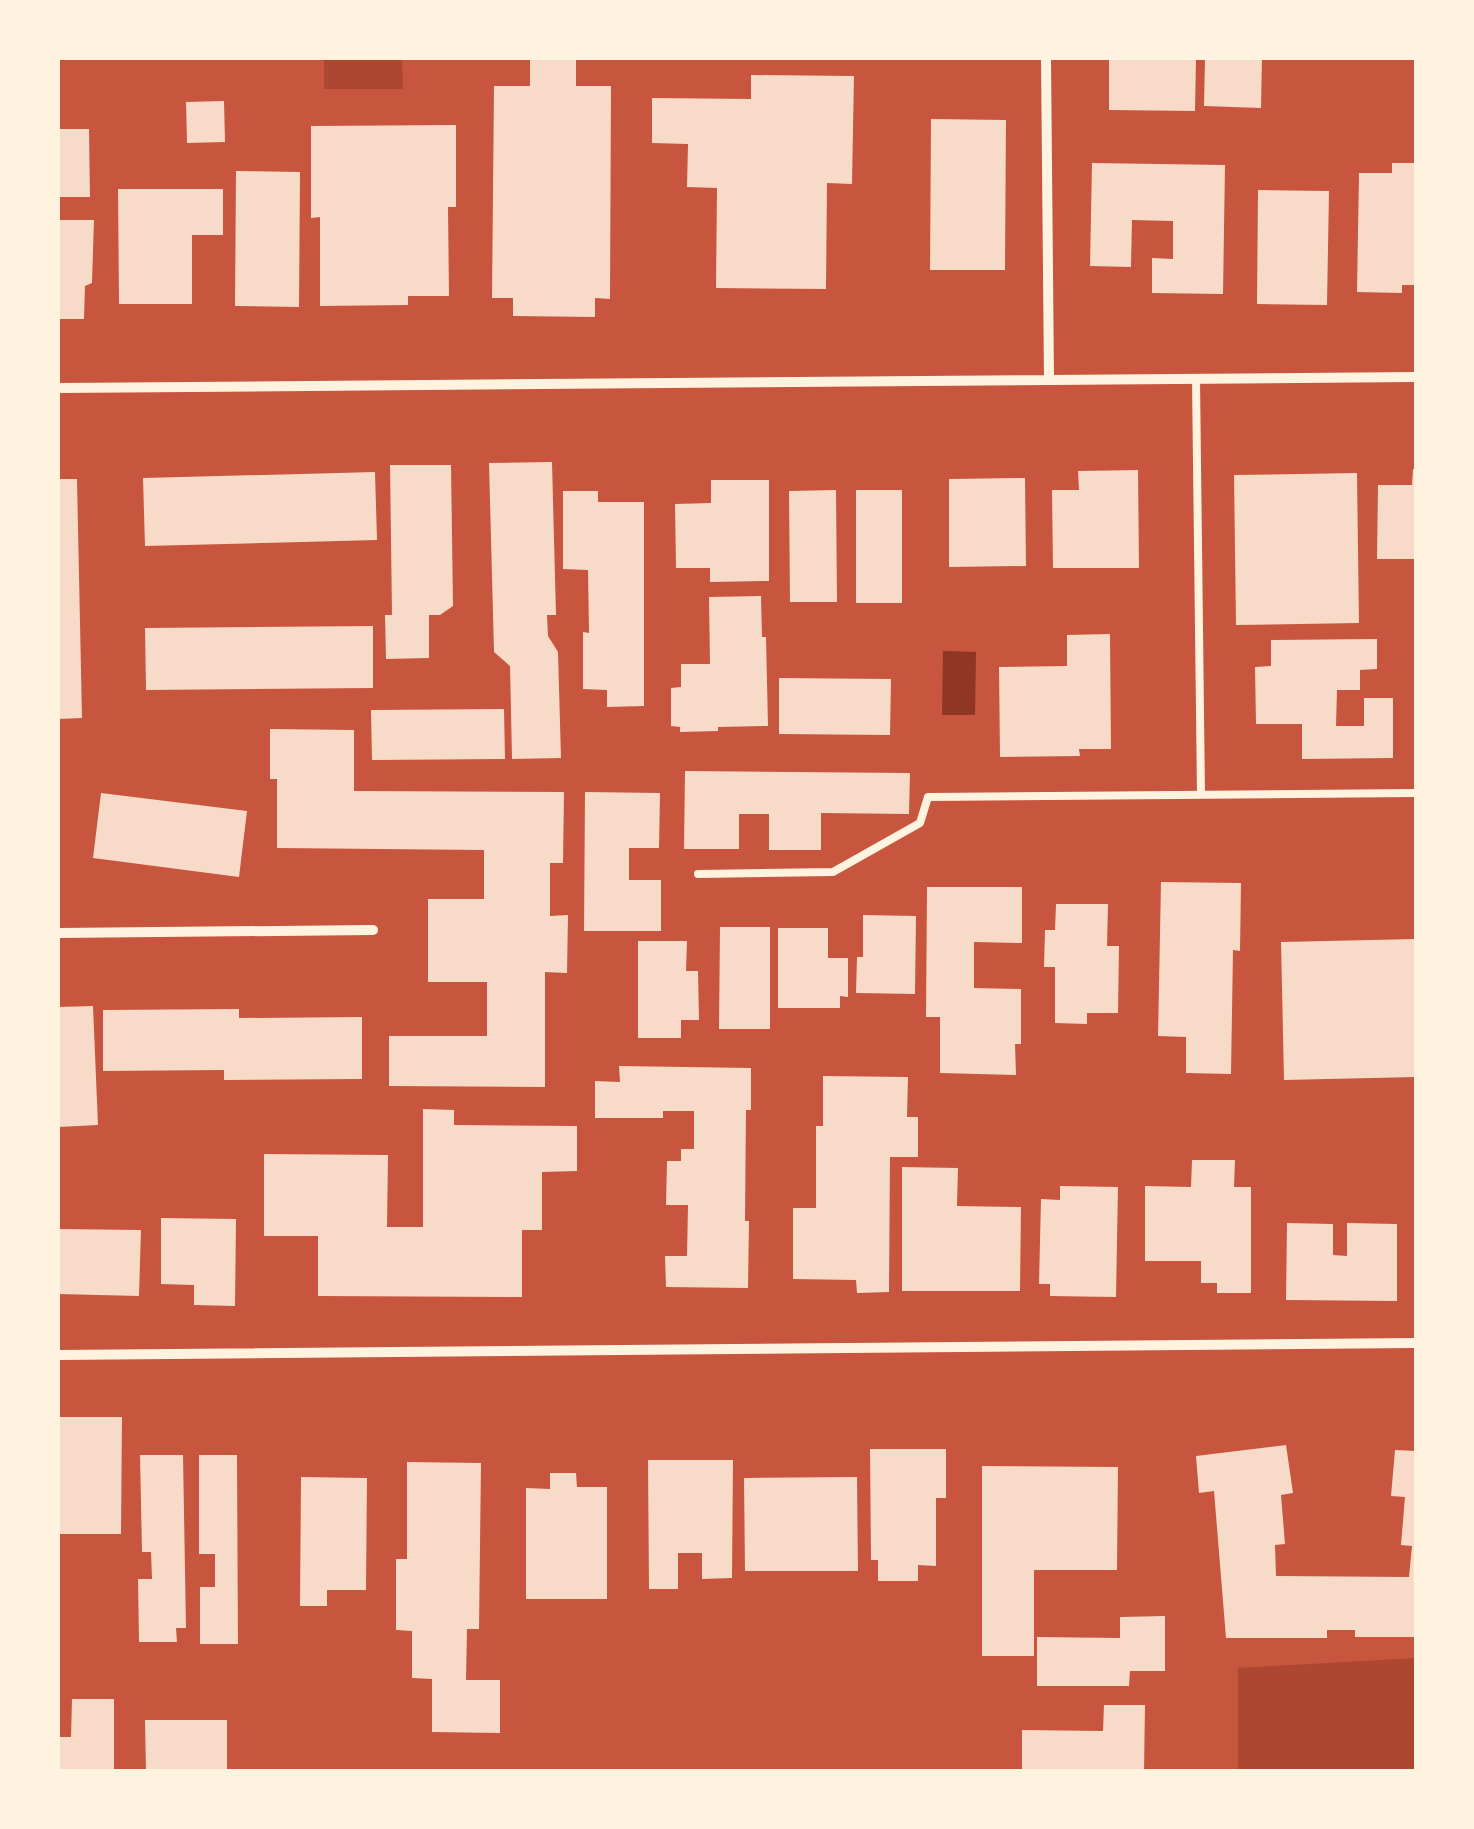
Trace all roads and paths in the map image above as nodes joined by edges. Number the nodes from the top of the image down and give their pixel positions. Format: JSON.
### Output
{"nodes":[{"id":1,"x":1046,"y":58,"type":"edge"},
{"id":2,"x":1416,"y":377,"type":"edge"},
{"id":3,"x":1196,"y":379,"type":"junction"},
{"id":4,"x":1049,"y":380,"type":"junction"},
{"id":5,"x":58,"y":388,"type":"edge"},
{"id":6,"x":1416,"y":793,"type":"edge"},
{"id":7,"x":1202,"y":795,"type":"junction"},
{"id":8,"x":698,"y":874,"type":"dead end"},
{"id":9,"x":373,"y":930,"type":"dead end"},
{"id":10,"x":58,"y":932,"type":"edge"},
{"id":11,"x":1416,"y":1343,"type":"edge"},
{"id":12,"x":58,"y":1355,"type":"edge"}],
"edges":[{"from":1,"to":4,"type":"street"},
{"from":2,"to":3,"type":"street"},
{"from":3,"to":4,"type":"street"},
{"from":3,"to":7,"type":"lane"},
{"from":4,"to":5,"type":"street"},
{"from":6,"to":7,"type":"lane"},
{"from":7,"to":8,"type":"lane"},
{"from":9,"to":10,"type":"street"},
{"from":11,"to":12,"type":"street"}]}
